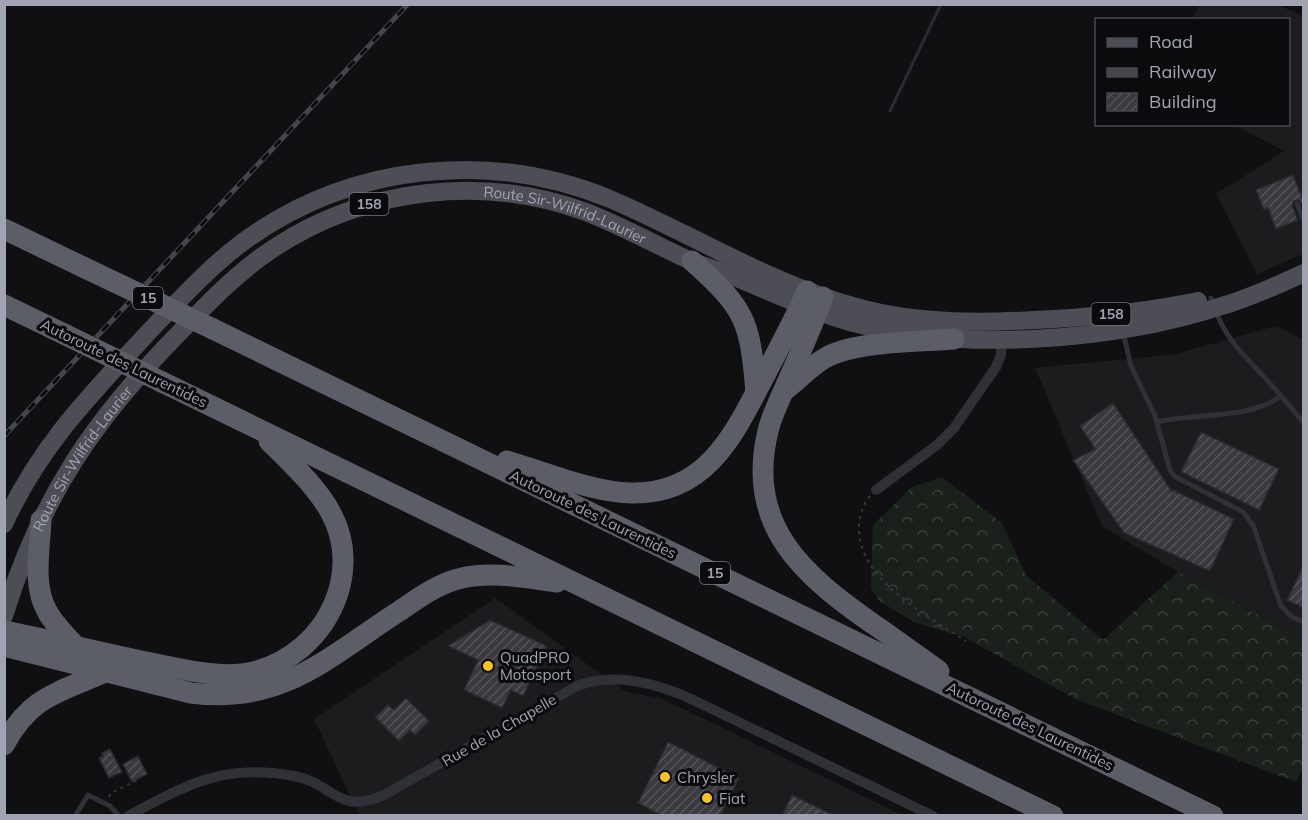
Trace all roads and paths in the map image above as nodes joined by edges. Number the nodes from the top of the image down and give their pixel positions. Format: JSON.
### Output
{"nodes":[{"id":1,"x":1282,"y":203,"type":"dead end"},
{"id":2,"x":1297,"y":204,"type":"dead end"},
{"id":3,"x":1285,"y":209,"type":"dead end"},
{"id":4,"x":1304,"y":221,"type":"edge"},
{"id":5,"x":4,"y":229,"type":"edge"},
{"id":6,"x":692,"y":261,"type":"junction"},
{"id":7,"x":1304,"y":273,"type":"edge"},
{"id":8,"x":812,"y":301,"type":"junction"},
{"id":9,"x":1212,"y":304,"type":"junction"},
{"id":10,"x":4,"y":305,"type":"edge"},
{"id":11,"x":1121,"y":321,"type":"junction"},
{"id":12,"x":1002,"y":330,"type":"junction"},
{"id":13,"x":954,"y":339,"type":"junction"},
{"id":14,"x":756,"y":392,"type":"junction"},
{"id":15,"x":783,"y":393,"type":"junction"},
{"id":16,"x":1280,"y":396,"type":"junction"},
{"id":17,"x":1157,"y":423,"type":"junction"},
{"id":18,"x":1304,"y":423,"type":"edge"},
{"id":19,"x":256,"y":428,"type":"junction"},
{"id":20,"x":447,"y":443,"type":"junction"},
{"id":21,"x":876,"y":490,"type":"joint"},
{"id":22,"x":41,"y":519,"type":"junction"},
{"id":23,"x":4,"y":524,"type":"edge"},
{"id":24,"x":576,"y":584,"type":"junction"},
{"id":25,"x":4,"y":616,"type":"edge"},
{"id":26,"x":1304,"y":622,"type":"edge"},
{"id":27,"x":4,"y":631,"type":"edge"},
{"id":28,"x":966,"y":641,"type":"dead end"},
{"id":29,"x":4,"y":646,"type":"edge"},
{"id":30,"x":76,"y":647,"type":"junction"},
{"id":31,"x":105,"y":672,"type":"junction"},
{"id":32,"x":983,"y":704,"type":"junction"},
{"id":33,"x":4,"y":745,"type":"edge"},
{"id":34,"x":139,"y":779,"type":"dead end"},
{"id":35,"x":111,"y":794,"type":"dead end"},
{"id":36,"x":75,"y":816,"type":"edge"},
{"id":37,"x":119,"y":816,"type":"edge"},
{"id":38,"x":128,"y":816,"type":"edge"},
{"id":39,"x":933,"y":816,"type":"edge"},
{"id":40,"x":1053,"y":816,"type":"edge"},
{"id":41,"x":1213,"y":816,"type":"edge"}],
"edges":[{"from":1,"to":3,"type":"path"},
{"from":2,"to":4,"type":"lane"},
{"from":5,"to":20,"type":"highway","name":"Autoroute des Laurentides","number":"15","bridge":true},
{"from":6,"to":8,"type":"main road","name":"Route Sir-Wilfrid-Laurier","number":"158"},
{"from":6,"to":14,"type":"highway"},
{"from":6,"to":22,"type":"main road","name":"Route Sir-Wilfrid-Laurier","number":"158"},
{"from":7,"to":9,"type":"main road","name":"Route Sir-Wilfrid-Laurier","number":"158"},
{"from":8,"to":12,"type":"main road","name":"Route Sir-Wilfrid-Laurier","number":"158"},
{"from":8,"to":13,"type":"main road","name":"Route Sir-Wilfrid-Laurier","number":"158"},
{"from":8,"to":14,"type":"highway"},
{"from":8,"to":15,"type":"highway"},
{"from":8,"to":23,"type":"main road","name":"Route Sir-Wilfrid-Laurier","number":"158"},
{"from":9,"to":11,"type":"main road","name":"Route Sir-Wilfrid-Laurier","number":"158"},
{"from":9,"to":16,"type":"lane"},
{"from":10,"to":19,"type":"highway","name":"Autoroute des Laurentides","bridge":true},
{"from":11,"to":12,"type":"main road","name":"Route Sir-Wilfrid-Laurier","number":"158"},
{"from":11,"to":17,"type":"lane"},
{"from":12,"to":13,"type":"main road","name":"Route Sir-Wilfrid-Laurier","number":"158"},
{"from":12,"to":21,"type":"street"},
{"from":13,"to":15,"type":"highway"},
{"from":14,"to":20,"type":"highway"},
{"from":15,"to":32,"type":"highway"},
{"from":16,"to":17,"type":"lane"},
{"from":16,"to":18,"type":"lane"},
{"from":17,"to":26,"type":"lane"},
{"from":19,"to":24,"type":"highway","name":"Autoroute des Laurentides"},
{"from":19,"to":30,"type":"highway"},
{"from":20,"to":32,"type":"highway","name":"Autoroute des Laurentides","number":"15"},
{"from":21,"to":28,"type":"path"},
{"from":22,"to":25,"type":"main road","name":"Route Sir-Wilfrid-Laurier","number":"158"},
{"from":22,"to":30,"type":"highway"},
{"from":24,"to":31,"type":"highway"},
{"from":24,"to":40,"type":"highway","name":"Autoroute des Laurentides"},
{"from":27,"to":30,"type":"highway"},
{"from":29,"to":31,"type":"highway"},
{"from":31,"to":33,"type":"highway"},
{"from":32,"to":41,"type":"highway","name":"Autoroute des Laurentides","number":"15"},
{"from":34,"to":35,"type":"path"},
{"from":36,"to":37,"type":"lane"},
{"from":38,"to":39,"type":"street","name":"Rue de la Chapelle"}]}
